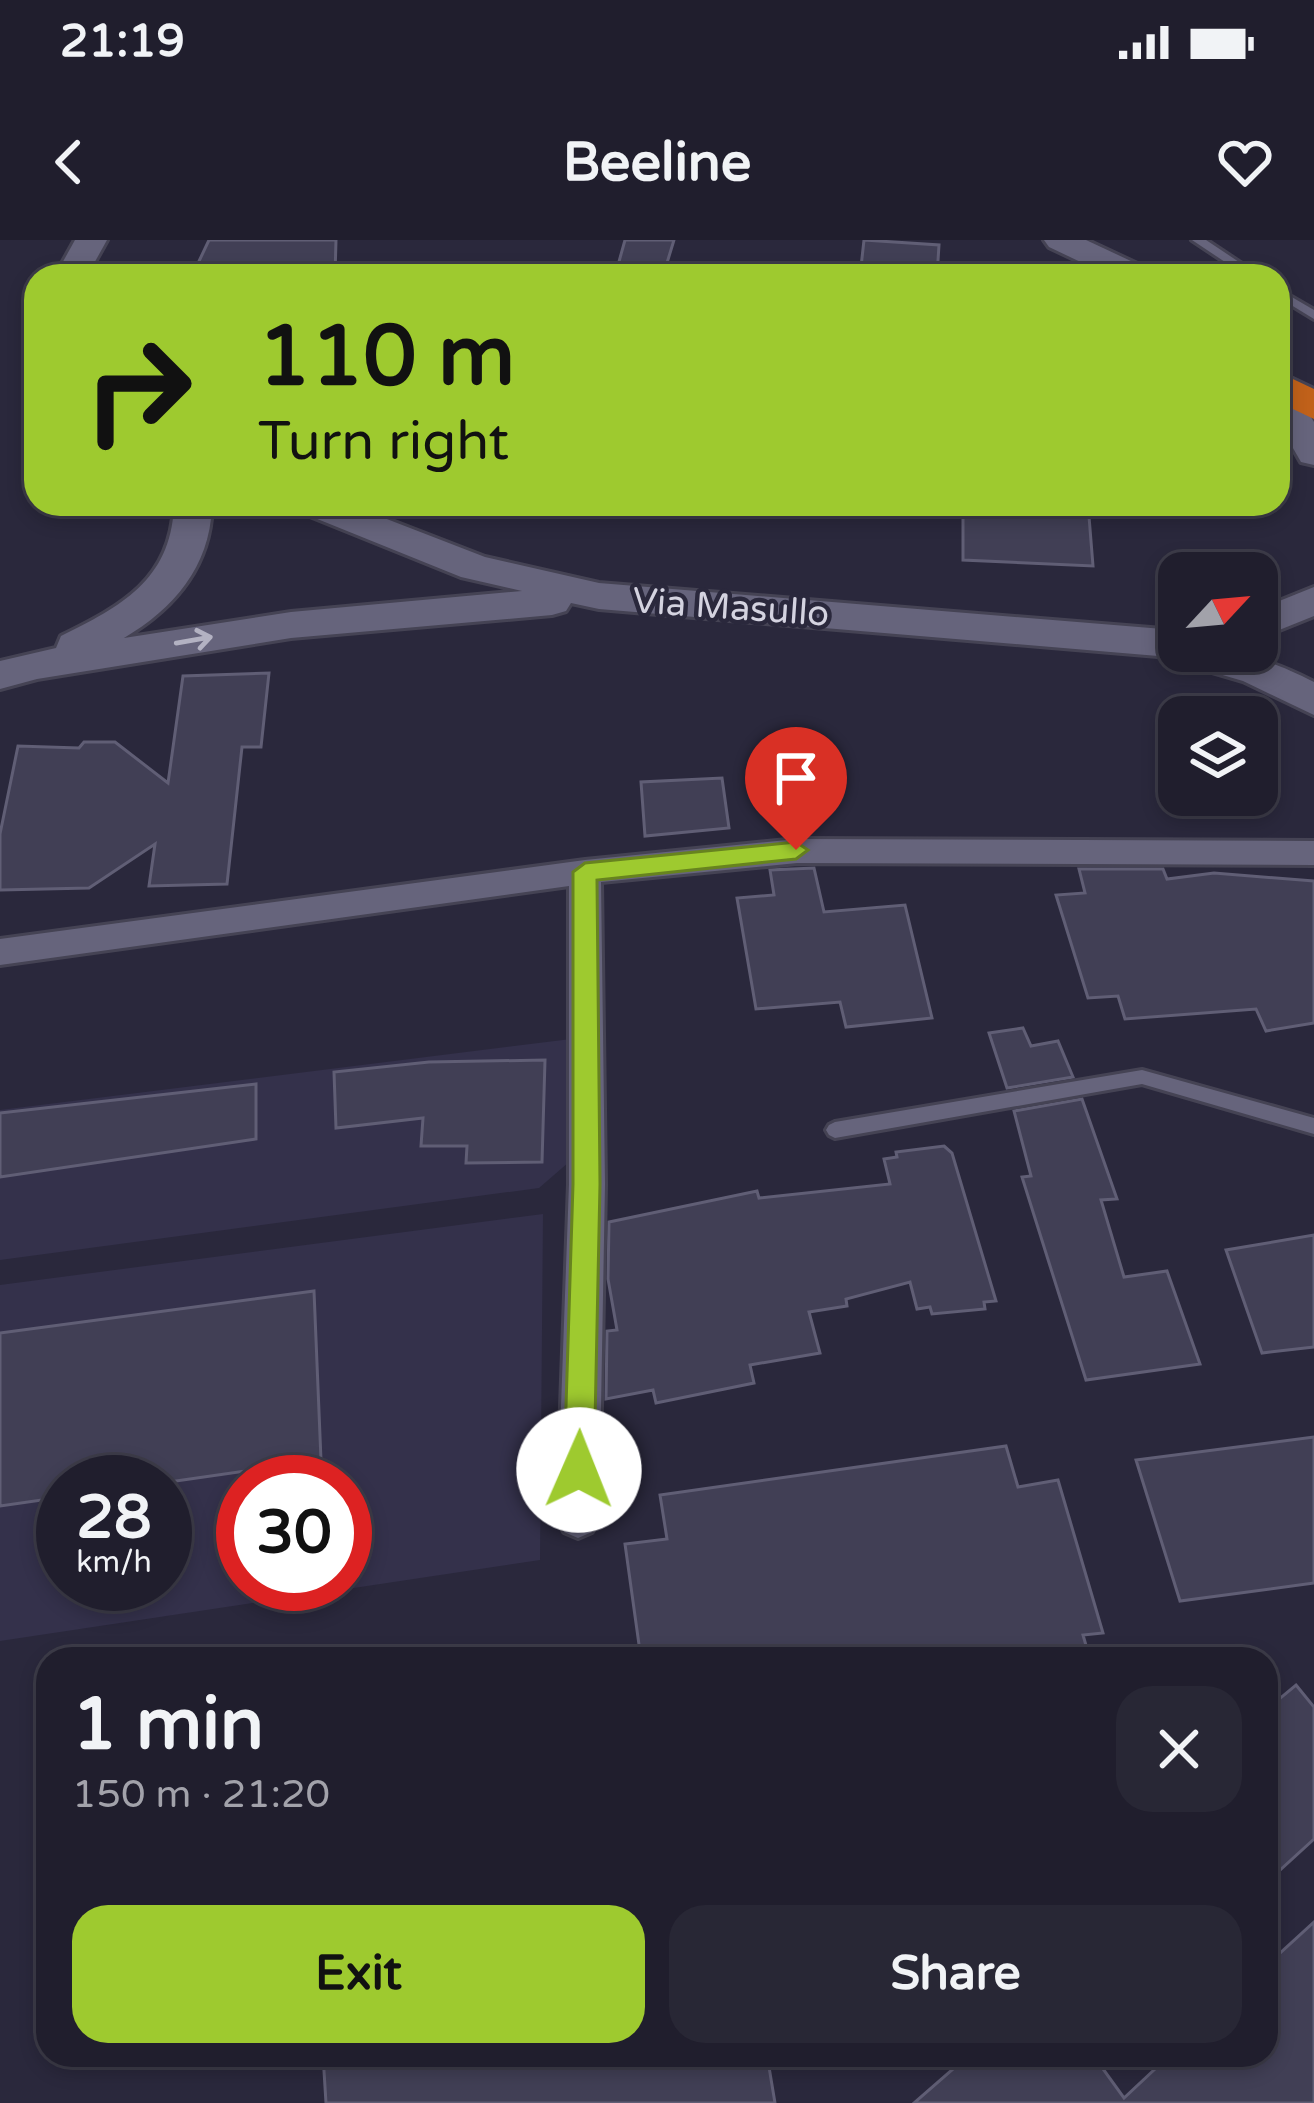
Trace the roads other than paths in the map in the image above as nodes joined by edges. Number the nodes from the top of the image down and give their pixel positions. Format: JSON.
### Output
{"nodes":[{"id":1,"x":1060,"y":240,"type":"edge"},
{"id":2,"x":1198,"y":240,"type":"edge"},
{"id":3,"x":1123,"y":261,"type":"edge"},
{"id":4,"x":1235,"y":264,"type":"edge"},
{"id":5,"x":1290,"y":409,"type":"edge"},
{"id":6,"x":1314,"y":454,"type":"edge"},
{"id":7,"x":193,"y":516,"type":"edge"},
{"id":8,"x":343,"y":516,"type":"edge"},
{"id":9,"x":599,"y":596,"type":"junction"},
{"id":10,"x":1314,"y":600,"type":"edge"},
{"id":11,"x":1278,"y":616,"type":"edge"},
{"id":12,"x":1158,"y":643,"type":"edge"},
{"id":13,"x":18,"y":670,"type":"edge"},
{"id":14,"x":1260,"y":672,"type":"edge"},
{"id":15,"x":1314,"y":700,"type":"edge"},
{"id":16,"x":1314,"y":853,"type":"edge"},
{"id":17,"x":585,"y":872,"type":"junction"},
{"id":18,"x":0,"y":952,"type":"edge"},
{"id":19,"x":1314,"y":1126,"type":"edge"},
{"id":20,"x":835,"y":1130,"type":"dead end"},
{"id":21,"x":578,"y":1518,"type":"dead end"}],
"edges":[{"from":1,"to":3,"type":"main road"},
{"from":2,"to":4,"type":"lane"},
{"from":5,"to":6,"type":"main road"},
{"from":7,"to":13,"type":"main road"},
{"from":8,"to":9,"type":"main road","name":"Via Masullo"},
{"from":9,"to":12,"type":"main road","name":"Via Masullo"},
{"from":13,"to":9,"type":"main road","one_way":true},
{"from":10,"to":11,"type":"main road"},
{"from":14,"to":15,"type":"main road","name":"Via Masullo"},
{"from":16,"to":17,"type":"street"},
{"from":17,"to":18,"type":"street"},
{"from":17,"to":21,"type":"street"},
{"from":19,"to":20,"type":"lane"}]}
